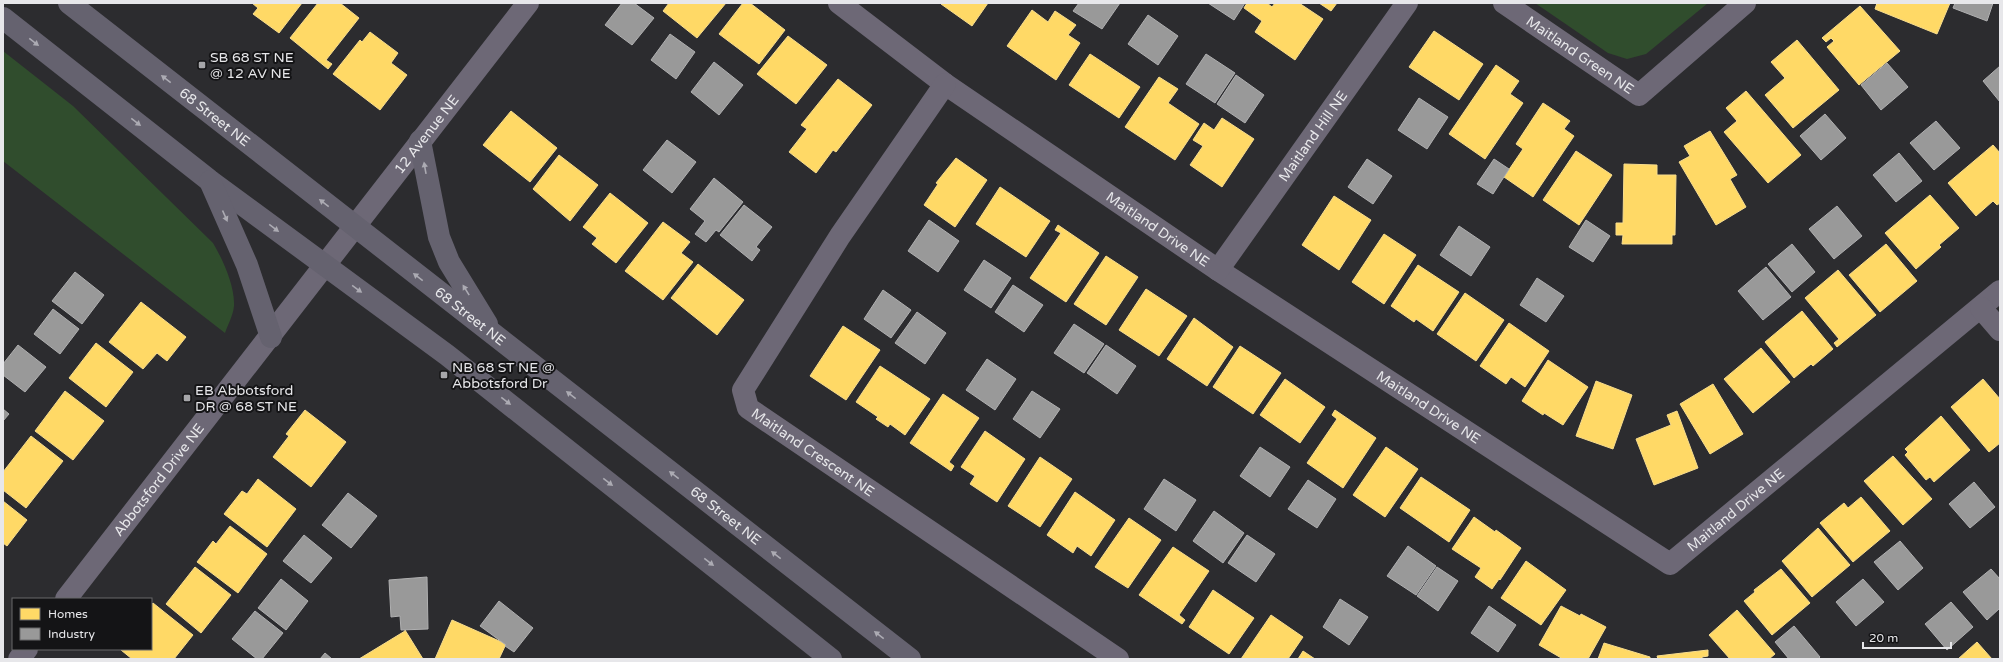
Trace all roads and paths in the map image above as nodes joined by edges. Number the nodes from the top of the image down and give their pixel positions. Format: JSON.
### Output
{"nodes":[{"id":1,"x":69,"y":3,"type":"edge"},
{"id":2,"x":528,"y":3,"type":"edge"},
{"id":3,"x":839,"y":3,"type":"edge"},
{"id":4,"x":1407,"y":3,"type":"edge"},
{"id":5,"x":1504,"y":3,"type":"edge"},
{"id":6,"x":1745,"y":3,"type":"edge"},
{"id":7,"x":3,"y":18,"type":"edge"},
{"id":8,"x":945,"y":84,"type":"junction"},
{"id":9,"x":420,"y":141,"type":"junction"},
{"id":10,"x":209,"y":180,"type":"junction"},
{"id":11,"x":354,"y":227,"type":"junction"},
{"id":12,"x":326,"y":266,"type":"junction"},
{"id":13,"x":1218,"y":270,"type":"junction"},
{"id":14,"x":2000,"y":291,"type":"edge"},
{"id":15,"x":1981,"y":308,"type":"junction"},
{"id":16,"x":2000,"y":330,"type":"edge"},
{"id":17,"x":494,"y":335,"type":"junction"},
{"id":18,"x":270,"y":337,"type":"junction"},
{"id":19,"x":67,"y":598,"type":"edge"},
{"id":20,"x":26,"y":650,"type":"edge"},
{"id":21,"x":19,"y":659,"type":"edge"},
{"id":22,"x":831,"y":659,"type":"edge"},
{"id":23,"x":910,"y":659,"type":"edge"},
{"id":24,"x":1118,"y":659,"type":"edge"}],
"edges":[{"from":11,"to":1,"type":"main road","name":"68 Street NE","one_way":true},
{"from":2,"to":9,"type":"street","name":"12 Avenue NE"},
{"from":3,"to":8,"type":"street","name":"Maitland Drive NE"},
{"from":4,"to":13,"type":"street","name":"Maitland Hill NE"},
{"from":5,"to":6,"type":"street","name":"Maitland Green NE"},
{"from":7,"to":10,"type":"main road","one_way":true},
{"from":8,"to":13,"type":"street","name":"Maitland Drive NE"},
{"from":8,"to":24,"type":"street","name":"Maitland Crescent NE"},
{"from":9,"to":11,"type":"street","name":"12 Avenue NE"},
{"from":17,"to":9,"type":"main road","one_way":true},
{"from":10,"to":12,"type":"main road","one_way":true},
{"from":10,"to":18,"type":"main road","one_way":true},
{"from":11,"to":12,"type":"street","name":"12 Avenue NE"},
{"from":17,"to":11,"type":"main road","name":"68 Street NE","one_way":true},
{"from":12,"to":18,"type":"street","name":"Abbotsford Drive NE"},
{"from":12,"to":22,"type":"main road","one_way":true},
{"from":13,"to":15,"type":"street","name":"Maitland Drive NE"},
{"from":14,"to":15,"type":"street","name":"Maitland Drive NE"},
{"from":15,"to":16,"type":"street"},
{"from":23,"to":17,"type":"main road","name":"68 Street NE","one_way":true},
{"from":18,"to":19,"type":"street","name":"Abbotsford Drive NE"},
{"from":20,"to":21,"type":"street"}]}
